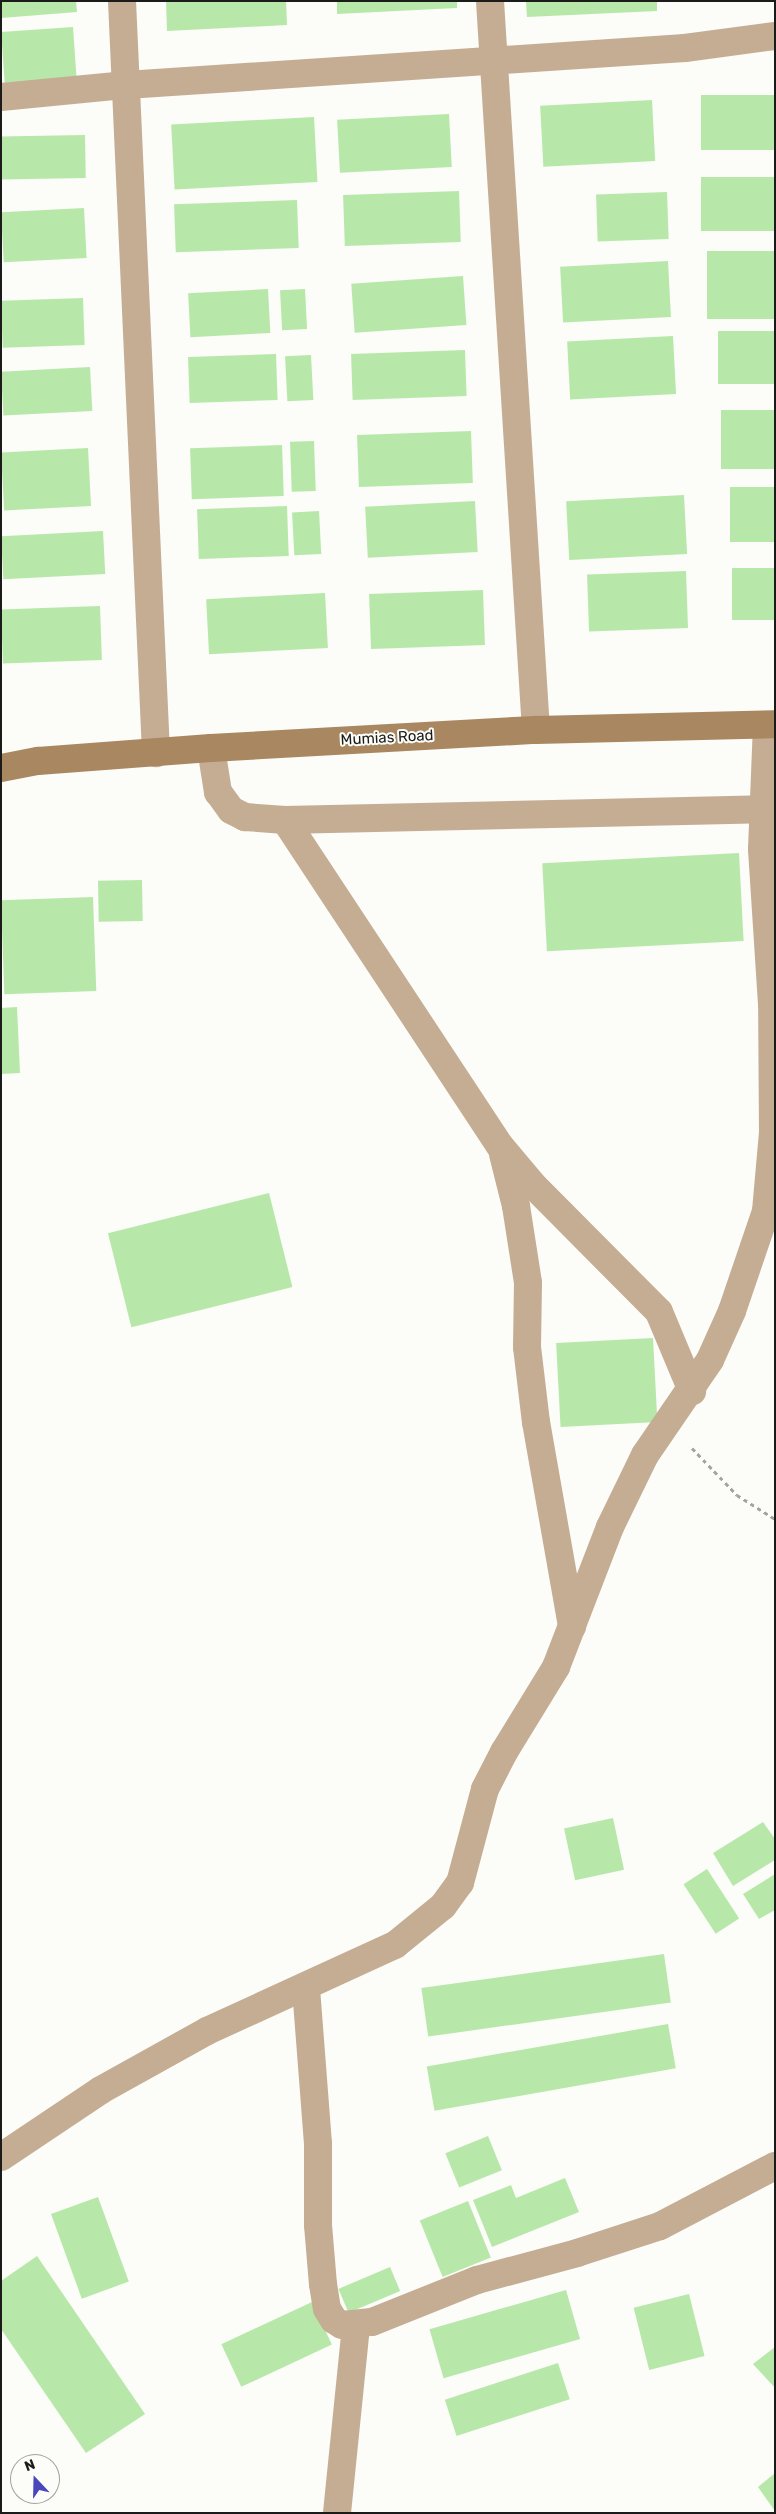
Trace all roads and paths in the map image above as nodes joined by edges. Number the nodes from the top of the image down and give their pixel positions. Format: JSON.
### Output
{"nodes":[{"id":1,"x":122,"y":1,"type":"edge"},
{"id":2,"x":490,"y":1,"type":"edge"},
{"id":3,"x":775,"y":36,"type":"edge"},
{"id":4,"x":493,"y":58,"type":"junction"},
{"id":5,"x":126,"y":85,"type":"junction"},
{"id":6,"x":1,"y":97,"type":"edge"},
{"id":7,"x":771,"y":724,"type":"edge"},
{"id":8,"x":536,"y":730,"type":"junction"},
{"id":9,"x":211,"y":748,"type":"junction"},
{"id":10,"x":156,"y":753,"type":"junction"},
{"id":11,"x":1,"y":768,"type":"edge"},
{"id":12,"x":763,"y":809,"type":"junction"},
{"id":13,"x":285,"y":820,"type":"junction"},
{"id":14,"x":501,"y":1148,"type":"junction"},
{"id":15,"x":692,"y":1391,"type":"junction"},
{"id":16,"x":667,"y":1422,"type":"junction"},
{"id":17,"x":775,"y":1519,"type":"edge"},
{"id":18,"x":572,"y":1629,"type":"junction"},
{"id":19,"x":306,"y":1988,"type":"junction"},
{"id":20,"x":1,"y":2157,"type":"edge"},
{"id":21,"x":775,"y":2166,"type":"edge"},
{"id":22,"x":356,"y":2325,"type":"junction"},
{"id":23,"x":337,"y":2513,"type":"edge"}],
"edges":[{"from":1,"to":5,"type":"street"},
{"from":2,"to":4,"type":"street"},
{"from":3,"to":4,"type":"street"},
{"from":4,"to":5,"type":"street"},
{"from":4,"to":8,"type":"street"},
{"from":5,"to":6,"type":"street"},
{"from":5,"to":10,"type":"street"},
{"from":7,"to":8,"type":"street","name":"Mumias Road"},
{"from":7,"to":12,"type":"street"},
{"from":8,"to":9,"type":"street","name":"Mumias Road"},
{"from":9,"to":10,"type":"street","name":"Mumias Road"},
{"from":9,"to":13,"type":"street"},
{"from":10,"to":11,"type":"street","name":"Mumias Road"},
{"from":12,"to":13,"type":"street"},
{"from":12,"to":15,"type":"street"},
{"from":13,"to":14,"type":"street"},
{"from":14,"to":15,"type":"street"},
{"from":14,"to":18,"type":"street"},
{"from":15,"to":16,"type":"street"},
{"from":16,"to":17,"type":"path"},
{"from":16,"to":18,"type":"street"},
{"from":18,"to":19,"type":"street"},
{"from":19,"to":20,"type":"street"},
{"from":19,"to":22,"type":"street"},
{"from":21,"to":22,"type":"street"},
{"from":22,"to":23,"type":"street"}]}
